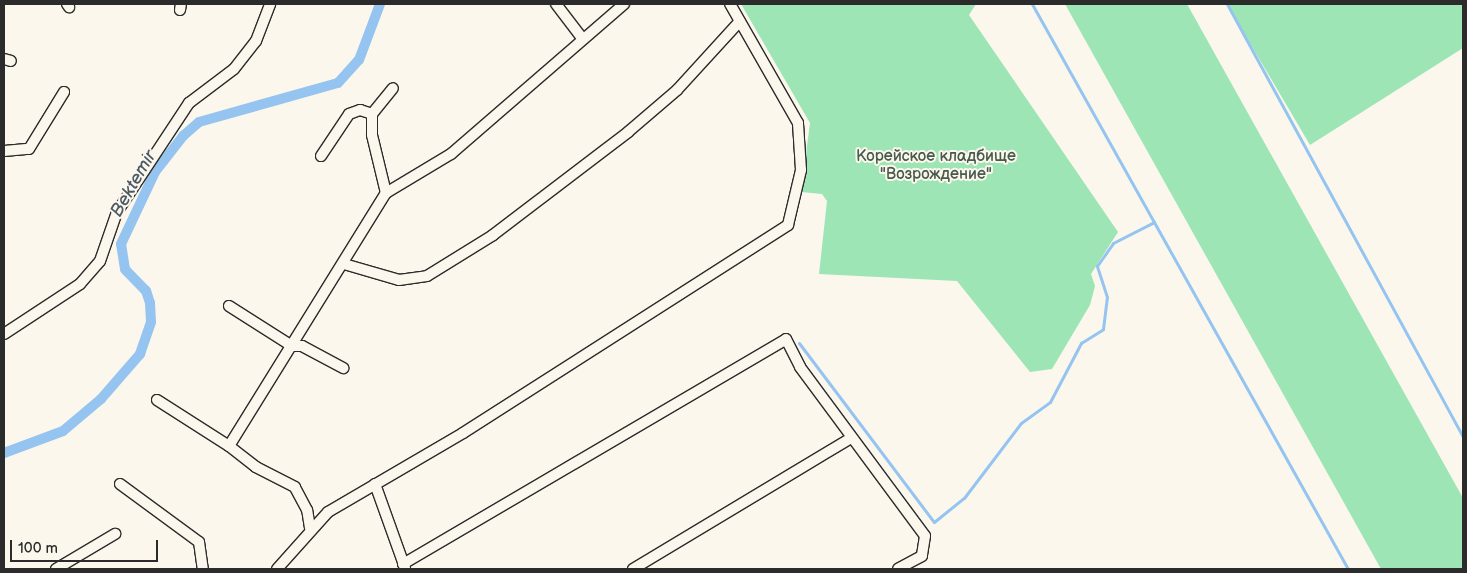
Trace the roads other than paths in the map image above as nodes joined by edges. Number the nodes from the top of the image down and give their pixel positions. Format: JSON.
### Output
{"nodes":[{"id":1,"x":270,"y":4,"type":"edge"},
{"id":2,"x":556,"y":4,"type":"edge"},
{"id":3,"x":624,"y":4,"type":"edge"},
{"id":4,"x":730,"y":4,"type":"edge"},
{"id":5,"x":740,"y":21,"type":"junction"},
{"id":6,"x":582,"y":38,"type":"junction"},
{"id":7,"x":393,"y":88,"type":"dead end"},
{"id":8,"x":64,"y":92,"type":"dead end"},
{"id":9,"x":372,"y":114,"type":"junction"},
{"id":10,"x":4,"y":151,"type":"edge"},
{"id":11,"x":321,"y":156,"type":"dead end"},
{"id":12,"x":386,"y":193,"type":"junction"},
{"id":13,"x":344,"y":264,"type":"junction"},
{"id":14,"x":229,"y":306,"type":"dead end"},
{"id":15,"x":4,"y":334,"type":"edge"},
{"id":16,"x":292,"y":346,"type":"junction"},
{"id":17,"x":343,"y":368,"type":"dead end"},
{"id":18,"x":158,"y":400,"type":"dead end"},
{"id":19,"x":851,"y":438,"type":"junction"},
{"id":20,"x":229,"y":446,"type":"junction"},
{"id":21,"x":120,"y":484,"type":"dead end"},
{"id":22,"x":375,"y":484,"type":"junction"},
{"id":23,"x":310,"y":528,"type":"junction"},
{"id":24,"x":115,"y":534,"type":"dead end"},
{"id":25,"x":404,"y":567,"type":"edge"},
{"id":26,"x":56,"y":569,"type":"edge"},
{"id":27,"x":202,"y":569,"type":"edge"},
{"id":28,"x":277,"y":569,"type":"edge"},
{"id":29,"x":633,"y":569,"type":"edge"},
{"id":30,"x":898,"y":569,"type":"edge"}],
"edges":[{"from":1,"to":15,"type":"street"},
{"from":2,"to":6,"type":"street"},
{"from":3,"to":6,"type":"street"},
{"from":4,"to":5,"type":"street"},
{"from":5,"to":13,"type":"street"},
{"from":5,"to":22,"type":"street"},
{"from":6,"to":12,"type":"street"},
{"from":7,"to":9,"type":"street"},
{"from":8,"to":10,"type":"street"},
{"from":9,"to":11,"type":"street"},
{"from":9,"to":12,"type":"street"},
{"from":12,"to":13,"type":"street"},
{"from":13,"to":16,"type":"street"},
{"from":14,"to":16,"type":"street"},
{"from":16,"to":17,"type":"street"},
{"from":16,"to":20,"type":"street"},
{"from":18,"to":20,"type":"street"},
{"from":19,"to":25,"type":"street"},
{"from":19,"to":29,"type":"street"},
{"from":19,"to":30,"type":"street"},
{"from":20,"to":23,"type":"street"},
{"from":21,"to":27,"type":"street"},
{"from":22,"to":23,"type":"street"},
{"from":22,"to":25,"type":"street"},
{"from":23,"to":28,"type":"street"},
{"from":24,"to":26,"type":"street"}]}
